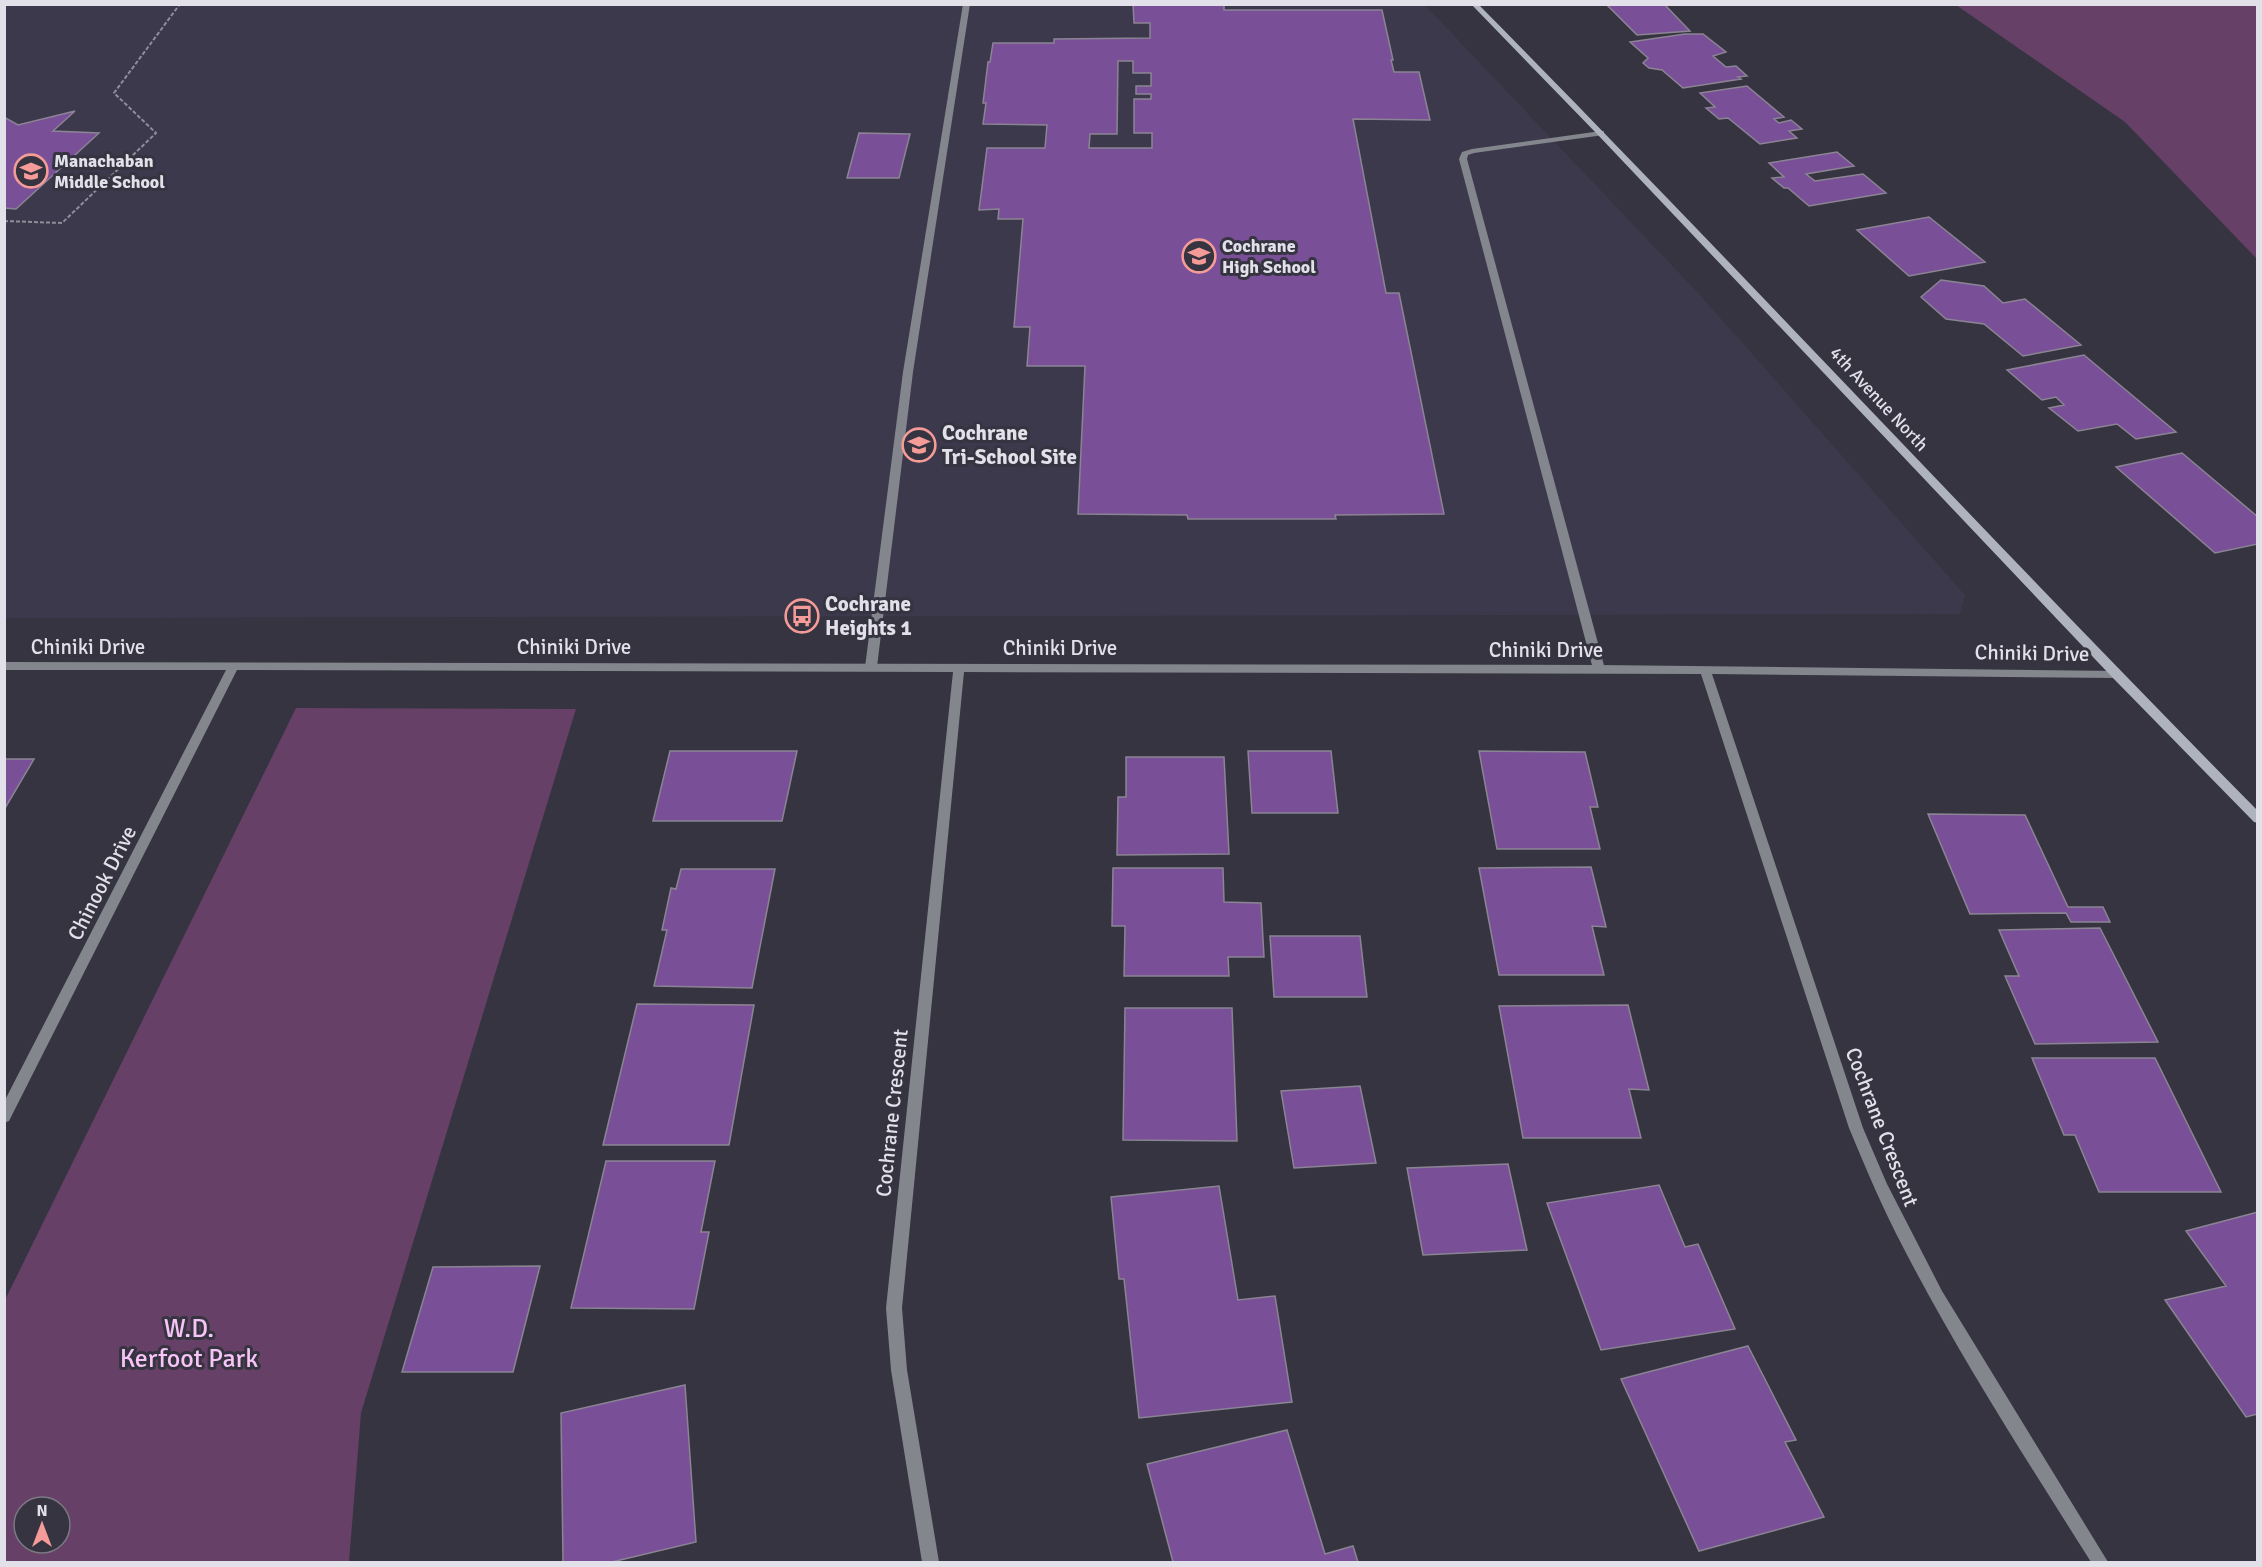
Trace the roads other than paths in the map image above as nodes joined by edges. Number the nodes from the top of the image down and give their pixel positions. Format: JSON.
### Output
{"nodes":[{"id":1,"x":967,"y":4,"type":"edge"},
{"id":2,"x":1474,"y":4,"type":"edge"},
{"id":3,"x":1601,"y":133,"type":"junction"},
{"id":4,"x":4,"y":666,"type":"edge"},
{"id":5,"x":234,"y":666,"type":"junction"},
{"id":6,"x":871,"y":667,"type":"junction"},
{"id":7,"x":959,"y":667,"type":"junction"},
{"id":8,"x":1599,"y":669,"type":"junction"},
{"id":9,"x":1705,"y":670,"type":"junction"},
{"id":10,"x":2116,"y":674,"type":"junction"},
{"id":11,"x":2258,"y":819,"type":"edge"},
{"id":12,"x":4,"y":1117,"type":"edge"},
{"id":13,"x":930,"y":1563,"type":"edge"},
{"id":14,"x":2100,"y":1563,"type":"edge"}],
"edges":[{"from":1,"to":6,"type":"street"},
{"from":2,"to":3,"type":"street","name":"4th Avenue North"},
{"from":3,"to":8,"type":"street"},
{"from":3,"to":10,"type":"street","name":"4th Avenue North"},
{"from":4,"to":5,"type":"street","name":"Chiniki Drive"},
{"from":5,"to":6,"type":"street","name":"Chiniki Drive"},
{"from":5,"to":12,"type":"street","name":"Chinook Drive"},
{"from":6,"to":7,"type":"street","name":"Chiniki Drive"},
{"from":7,"to":8,"type":"street","name":"Chiniki Drive"},
{"from":7,"to":13,"type":"street","name":"Cochrane Crescent"},
{"from":8,"to":9,"type":"street","name":"Chiniki Drive"},
{"from":9,"to":10,"type":"street","name":"Chiniki Drive"},
{"from":9,"to":14,"type":"street","name":"Cochrane Crescent"},
{"from":10,"to":11,"type":"street","name":"4th Avenue North"}]}
